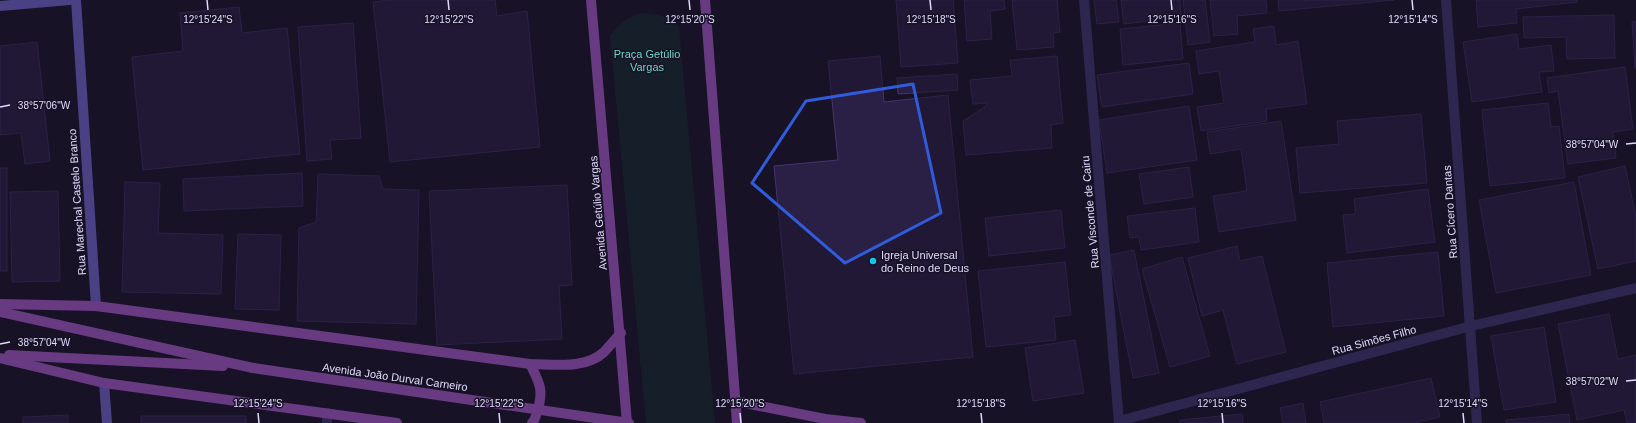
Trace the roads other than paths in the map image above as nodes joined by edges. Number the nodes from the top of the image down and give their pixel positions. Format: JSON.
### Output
{"nodes":[{"id":1,"x":70,"y":0,"type":"edge"},
{"id":2,"x":76,"y":0,"type":"edge"},
{"id":3,"x":590,"y":0,"type":"edge"},
{"id":4,"x":705,"y":0,"type":"edge"},
{"id":5,"x":1084,"y":0,"type":"edge"},
{"id":6,"x":1446,"y":0,"type":"edge"},
{"id":7,"x":0,"y":6,"type":"edge"},
{"id":8,"x":1636,"y":288,"type":"edge"},
{"id":9,"x":0,"y":304,"type":"edge"},
{"id":10,"x":96,"y":306,"type":"junction"},
{"id":11,"x":0,"y":312,"type":"edge"},
{"id":12,"x":1471,"y":326,"type":"junction"},
{"id":13,"x":621,"y":333,"type":"junction"},
{"id":14,"x":0,"y":355,"type":"edge"},
{"id":15,"x":0,"y":358,"type":"edge"},
{"id":16,"x":530,"y":364,"type":"junction"},
{"id":17,"x":253,"y":368,"type":"junction"},
{"id":18,"x":104,"y":383,"type":"junction"},
{"id":19,"x":735,"y":401,"type":"junction"},
{"id":20,"x":327,"y":418,"type":"edge"},
{"id":21,"x":821,"y":421,"type":"edge"},
{"id":22,"x":1119,"y":422,"type":"edge"},
{"id":23,"x":107,"y":423,"type":"edge"},
{"id":24,"x":397,"y":423,"type":"edge"},
{"id":25,"x":532,"y":423,"type":"edge"},
{"id":26,"x":628,"y":423,"type":"edge"},
{"id":27,"x":737,"y":423,"type":"edge"},
{"id":28,"x":861,"y":423,"type":"edge"},
{"id":29,"x":1477,"y":423,"type":"edge"}],
"edges":[{"from":1,"to":7,"type":"street"},
{"from":2,"to":10,"type":"street","name":"Rua Marechal Castelo Branco"},
{"from":3,"to":13,"type":"main road","name":"Avenida Getúlio Vargas"},
{"from":4,"to":19,"type":"main road"},
{"from":5,"to":22,"type":"street","name":"Rua Visconde de Cairu"},
{"from":6,"to":12,"type":"street","name":"Rua Cícero Dantas"},
{"from":8,"to":12,"type":"street","name":"Rua Simões Filho"},
{"from":9,"to":10,"type":"main road"},
{"from":10,"to":16,"type":"main road"},
{"from":11,"to":17,"type":"main road","name":"Avenida João Durval Carneiro"},
{"from":12,"to":22,"type":"street","name":"Rua Simões Filho"},
{"from":12,"to":29,"type":"street","name":"Rua Cícero Dantas"},
{"from":13,"to":16,"type":"main road"},
{"from":13,"to":26,"type":"main road","name":"Avenida Getúlio Vargas"},
{"from":14,"to":17,"type":"main road","name":"Avenida João Durval Carneiro"},
{"from":15,"to":18,"type":"main road"},
{"from":16,"to":25,"type":"main road"},
{"from":17,"to":26,"type":"main road","name":"Avenida João Durval Carneiro","bridge":true},
{"from":18,"to":20,"type":"main road"},
{"from":18,"to":23,"type":"street"},
{"from":19,"to":21,"type":"main road"},
{"from":19,"to":27,"type":"main road"},
{"from":20,"to":24,"type":"main road"},
{"from":21,"to":28,"type":"main road"}]}
